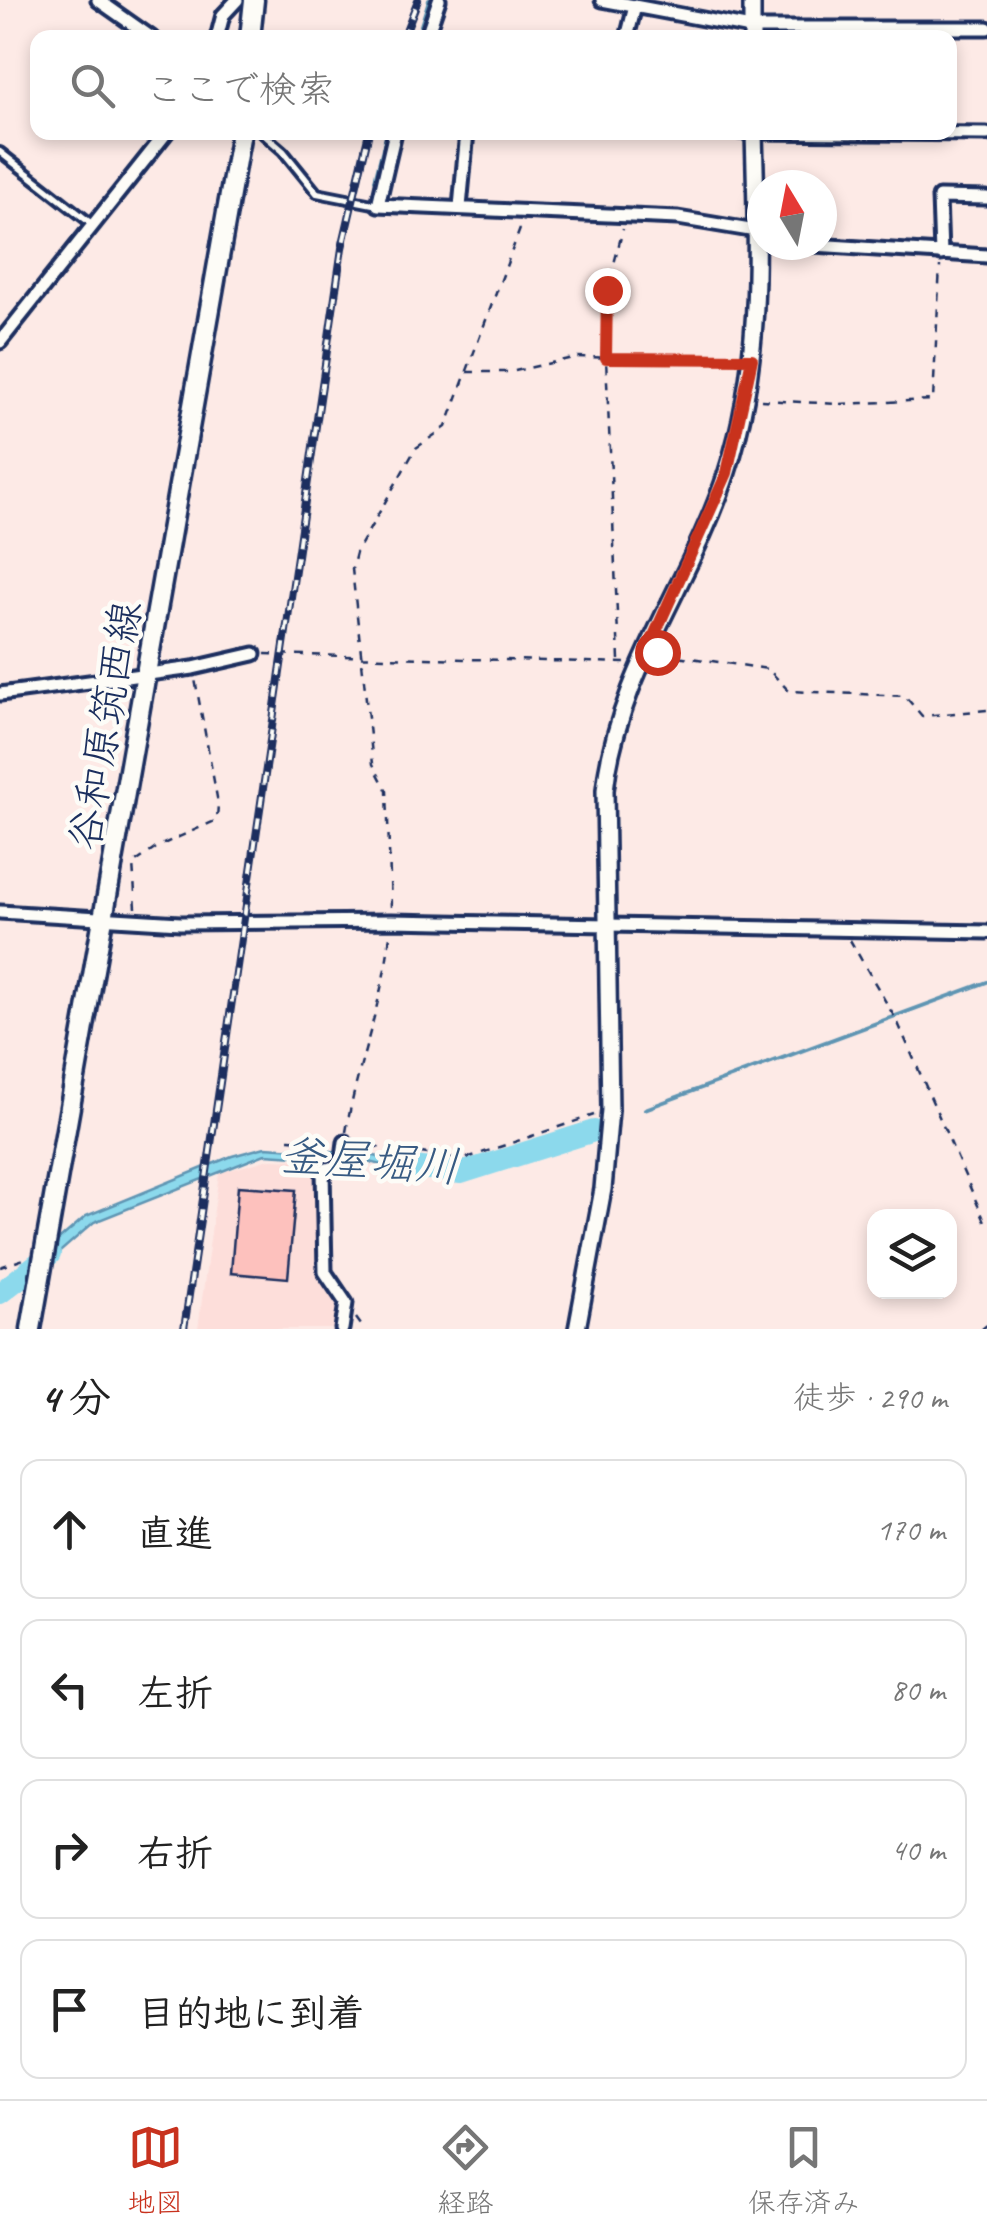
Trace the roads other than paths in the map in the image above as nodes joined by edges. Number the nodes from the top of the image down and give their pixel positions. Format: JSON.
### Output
{"nodes":[{"id":1,"x":98,"y":0,"type":"edge"},
{"id":2,"x":237,"y":0,"type":"edge"},
{"id":3,"x":254,"y":0,"type":"edge"},
{"id":4,"x":439,"y":0,"type":"edge"},
{"id":5,"x":602,"y":0,"type":"edge"},
{"id":6,"x":752,"y":0,"type":"edge"},
{"id":7,"x":636,"y":6,"type":"junction"},
{"id":8,"x":987,"y":28,"type":"edge"},
{"id":9,"x":141,"y":30,"type":"edge"},
{"id":10,"x":219,"y":30,"type":"edge"},
{"id":11,"x":251,"y":30,"type":"edge"},
{"id":12,"x":429,"y":30,"type":"edge"},
{"id":13,"x":628,"y":30,"type":"edge"},
{"id":14,"x":738,"y":30,"type":"edge"},
{"id":15,"x":751,"y":30,"type":"edge"},
{"id":16,"x":893,"y":30,"type":"edge"},
{"id":17,"x":957,"y":134,"type":"edge"},
{"id":18,"x":987,"y":134,"type":"edge"},
{"id":19,"x":161,"y":140,"type":"edge"},
{"id":20,"x":239,"y":140,"type":"edge"},
{"id":21,"x":270,"y":140,"type":"edge"},
{"id":22,"x":393,"y":140,"type":"edge"},
{"id":23,"x":466,"y":140,"type":"edge"},
{"id":24,"x":750,"y":140,"type":"edge"},
{"id":25,"x":0,"y":152,"type":"edge"},
{"id":26,"x":753,"y":170,"type":"edge"},
{"id":27,"x":987,"y":198,"type":"edge"},
{"id":28,"x":378,"y":205,"type":"junction"},
{"id":29,"x":460,"y":207,"type":"junction"},
{"id":30,"x":93,"y":225,"type":"junction"},
{"id":31,"x":747,"y":228,"type":"edge"},
{"id":32,"x":837,"y":247,"type":"edge"},
{"id":33,"x":941,"y":254,"type":"junction"},
{"id":34,"x":987,"y":256,"type":"edge"},
{"id":35,"x":757,"y":260,"type":"edge"},
{"id":36,"x":0,"y":342,"type":"edge"},
{"id":37,"x":254,"y":654,"type":"road end"},
{"id":38,"x":149,"y":674,"type":"junction"},
{"id":39,"x":0,"y":694,"type":"edge"},
{"id":40,"x":0,"y":912,"type":"edge"},
{"id":41,"x":105,"y":920,"type":"junction"},
{"id":42,"x":608,"y":927,"type":"junction"},
{"id":43,"x":987,"y":932,"type":"edge"},
{"id":44,"x":345,"y":1142,"type":"road end"},
{"id":45,"x":32,"y":1329,"type":"edge"},
{"id":46,"x":342,"y":1329,"type":"edge"},
{"id":47,"x":577,"y":1329,"type":"edge"}],
"edges":[{"from":1,"to":9,"type":"street"},
{"from":2,"to":10,"type":"street"},
{"from":3,"to":11,"type":"main road"},
{"from":4,"to":12,"type":"street"},
{"from":5,"to":7,"type":"street"},
{"from":6,"to":15,"type":"street"},
{"from":7,"to":13,"type":"street"},
{"from":7,"to":14,"type":"street"},
{"from":8,"to":16,"type":"street"},
{"from":17,"to":18,"type":"street"},
{"from":19,"to":30,"type":"street"},
{"from":20,"to":38,"type":"main road","name":"谷和原筑西線"},
{"from":21,"to":28,"type":"lane"},
{"from":22,"to":28,"type":"street"},
{"from":23,"to":29,"type":"street"},
{"from":24,"to":26,"type":"street"},
{"from":25,"to":30,"type":"lane"},
{"from":27,"to":33,"type":"street"},
{"from":28,"to":29,"type":"street"},
{"from":29,"to":31,"type":"street"},
{"from":30,"to":36,"type":"street"},
{"from":32,"to":33,"type":"street"},
{"from":33,"to":34,"type":"street"},
{"from":35,"to":42,"type":"street"},
{"from":37,"to":38,"type":"street"},
{"from":38,"to":39,"type":"street"},
{"from":38,"to":41,"type":"main road","name":"谷和原筑西線"},
{"from":40,"to":41,"type":"street"},
{"from":41,"to":42,"type":"street"},
{"from":41,"to":45,"type":"main road","name":"谷和原筑西線"},
{"from":42,"to":43,"type":"street"},
{"from":42,"to":47,"type":"street"},
{"from":44,"to":46,"type":"street"}]}
